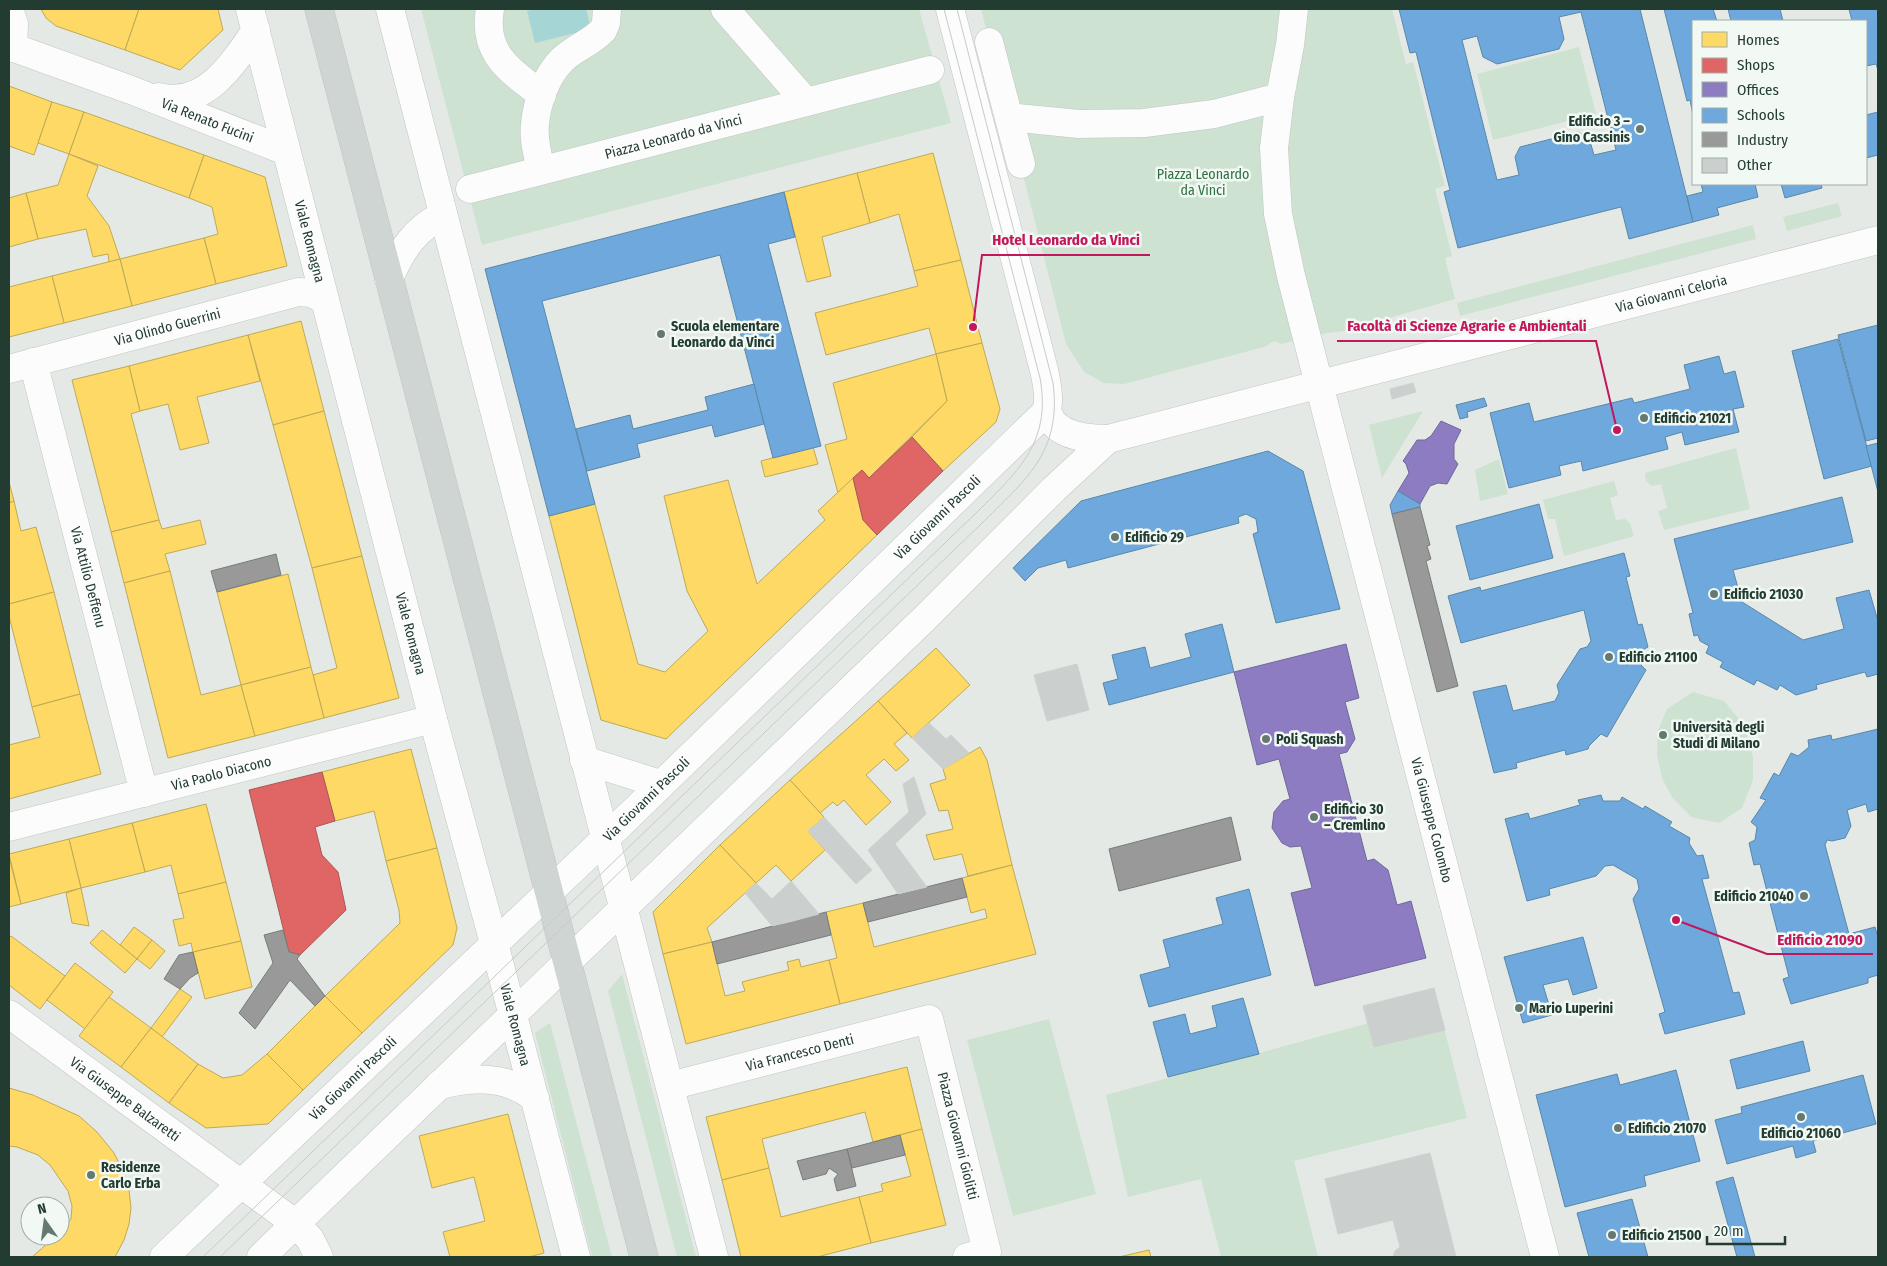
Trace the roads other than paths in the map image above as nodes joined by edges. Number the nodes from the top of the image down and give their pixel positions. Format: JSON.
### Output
{"nodes":[{"id":1,"x":9,"y":9,"type":"edge"},
{"id":2,"x":319,"y":9,"type":"edge"},
{"id":3,"x":390,"y":9,"type":"edge"},
{"id":4,"x":490,"y":9,"type":"edge"},
{"id":5,"x":606,"y":9,"type":"edge"},
{"id":6,"x":726,"y":9,"type":"edge"},
{"id":7,"x":950,"y":9,"type":"edge"},
{"id":8,"x":1294,"y":9,"type":"edge"},
{"id":9,"x":253,"y":20,"type":"edge"},
{"id":10,"x":989,"y":42,"type":"dead end"},
{"id":11,"x":11,"y":47,"type":"edge"},
{"id":12,"x":930,"y":70,"type":"dead end"},
{"id":13,"x":131,"y":90,"type":"junction"},
{"id":14,"x":542,"y":95,"type":"junction"},
{"id":15,"x":1280,"y":96,"type":"junction"},
{"id":16,"x":806,"y":102,"type":"junction"},
{"id":17,"x":1016,"y":118,"type":"junction"},
{"id":18,"x":286,"y":151,"type":"junction"},
{"id":19,"x":1029,"y":156,"type":"dead end"},
{"id":20,"x":541,"y":170,"type":"junction"},
{"id":21,"x":470,"y":189,"type":"dead end"},
{"id":22,"x":444,"y":215,"type":"junction"},
{"id":23,"x":1878,"y":240,"type":"edge"},
{"id":24,"x":390,"y":279,"type":"junction"},
{"id":25,"x":325,"y":300,"type":"junction"},
{"id":26,"x":21,"y":366,"type":"edge"},
{"id":27,"x":1319,"y":384,"type":"junction"},
{"id":28,"x":1047,"y":411,"type":"junction"},
{"id":29,"x":1108,"y":439,"type":"junction"},
{"id":30,"x":432,"y":719,"type":"junction"},
{"id":31,"x":584,"y":760,"type":"junction"},
{"id":32,"x":660,"y":784,"type":"junction"},
{"id":33,"x":144,"y":793,"type":"junction"},
{"id":34,"x":9,"y":827,"type":"edge"},
{"id":35,"x":604,"y":839,"type":"junction"},
{"id":36,"x":549,"y":892,"type":"junction"},
{"id":37,"x":623,"y":908,"type":"junction"},
{"id":38,"x":494,"y":943,"type":"junction"},
{"id":39,"x":567,"y":962,"type":"junction"},
{"id":40,"x":9,"y":1014,"type":"edge"},
{"id":41,"x":513,"y":1014,"type":"junction"},
{"id":42,"x":929,"y":1019,"type":"joint"},
{"id":43,"x":439,"y":1085,"type":"junction"},
{"id":44,"x":670,"y":1086,"type":"junction"},
{"id":45,"x":534,"y":1098,"type":"junction"},
{"id":46,"x":241,"y":1183,"type":"junction"},
{"id":47,"x":296,"y":1224,"type":"junction"},
{"id":48,"x":977,"y":1255,"type":"edge"},
{"id":49,"x":164,"y":1257,"type":"edge"},
{"id":50,"x":261,"y":1257,"type":"edge"},
{"id":51,"x":319,"y":1257,"type":"edge"},
{"id":52,"x":576,"y":1257,"type":"edge"},
{"id":53,"x":644,"y":1257,"type":"edge"},
{"id":54,"x":714,"y":1257,"type":"edge"},
{"id":55,"x":1545,"y":1257,"type":"edge"}],
"edges":[{"from":1,"to":11,"type":"street"},
{"from":2,"to":24,"type":"main road"},
{"from":3,"to":22,"type":"street"},
{"from":4,"to":14,"type":"street"},
{"from":5,"to":14,"type":"street"},
{"from":6,"to":16,"type":"street"},
{"from":7,"to":28,"type":"street"},
{"from":8,"to":15,"type":"street"},
{"from":9,"to":13,"type":"street","name":"Via Renato Fucini"},
{"from":9,"to":18,"type":"street","name":"Viale Romagna"},
{"from":10,"to":17,"type":"street"},
{"from":11,"to":13,"type":"street","name":"Via Renato Fucini"},
{"from":12,"to":16,"type":"street","name":"Piazza Leonardo da Vinci"},
{"from":13,"to":18,"type":"street","name":"Via Renato Fucini"},
{"from":14,"to":20,"type":"street"},
{"from":15,"to":17,"type":"street"},
{"from":15,"to":27,"type":"street"},
{"from":16,"to":20,"type":"street","name":"Piazza Leonardo da Vinci"},
{"from":17,"to":19,"type":"street"},
{"from":18,"to":25,"type":"street","name":"Viale Romagna"},
{"from":20,"to":21,"type":"street","name":"Piazza Leonardo da Vinci"},
{"from":22,"to":24,"type":"street"},
{"from":22,"to":31,"type":"street"},
{"from":23,"to":27,"type":"street","name":"Via Giovanni Celoria"},
{"from":24,"to":36,"type":"main road"},
{"from":25,"to":26,"type":"street","name":"Via Olindo Guerrini"},
{"from":25,"to":30,"type":"street","name":"Viale Romagna"},
{"from":26,"to":33,"type":"street","name":"Via Attilio Deffenu"},
{"from":27,"to":29,"type":"street"},
{"from":27,"to":55,"type":"street","name":"Via Giuseppe Colombo"},
{"from":28,"to":29,"type":"street"},
{"from":28,"to":32,"type":"street","name":"Via Giovanni Pascoli"},
{"from":29,"to":37,"type":"street"},
{"from":30,"to":33,"type":"street","name":"Via Paolo Diacono"},
{"from":30,"to":38,"type":"street","name":"Viale Romagna"},
{"from":31,"to":32,"type":"street"},
{"from":31,"to":35,"type":"street"},
{"from":32,"to":35,"type":"street","name":"Via Giovanni Pascoli"},
{"from":33,"to":34,"type":"street","name":"Via Paolo Diacono"},
{"from":35,"to":36,"type":"street","name":"Via Giovanni Pascoli"},
{"from":35,"to":37,"type":"street"},
{"from":36,"to":38,"type":"street","name":"Via Giovanni Pascoli"},
{"from":36,"to":39,"type":"main road"},
{"from":37,"to":39,"type":"street"},
{"from":37,"to":44,"type":"street"},
{"from":38,"to":41,"type":"street","name":"Viale Romagna"},
{"from":38,"to":46,"type":"street","name":"Via Giovanni Pascoli"},
{"from":39,"to":41,"type":"street"},
{"from":39,"to":53,"type":"main road"},
{"from":40,"to":46,"type":"street","name":"Via Giuseppe Balzaretti"},
{"from":41,"to":43,"type":"street"},
{"from":41,"to":45,"type":"street","name":"Viale Romagna"},
{"from":42,"to":44,"type":"street","name":"Via Francesco Denti"},
{"from":42,"to":48,"type":"street","name":"Piazza Giovanni Giolitti"},
{"from":43,"to":45,"type":"street"},
{"from":43,"to":47,"type":"street"},
{"from":44,"to":54,"type":"street"},
{"from":45,"to":52,"type":"street","name":"Viale Romagna"},
{"from":46,"to":47,"type":"street"},
{"from":46,"to":49,"type":"street","name":"Via Giovanni Pascoli"},
{"from":47,"to":50,"type":"street"},
{"from":47,"to":51,"type":"street"}]}
